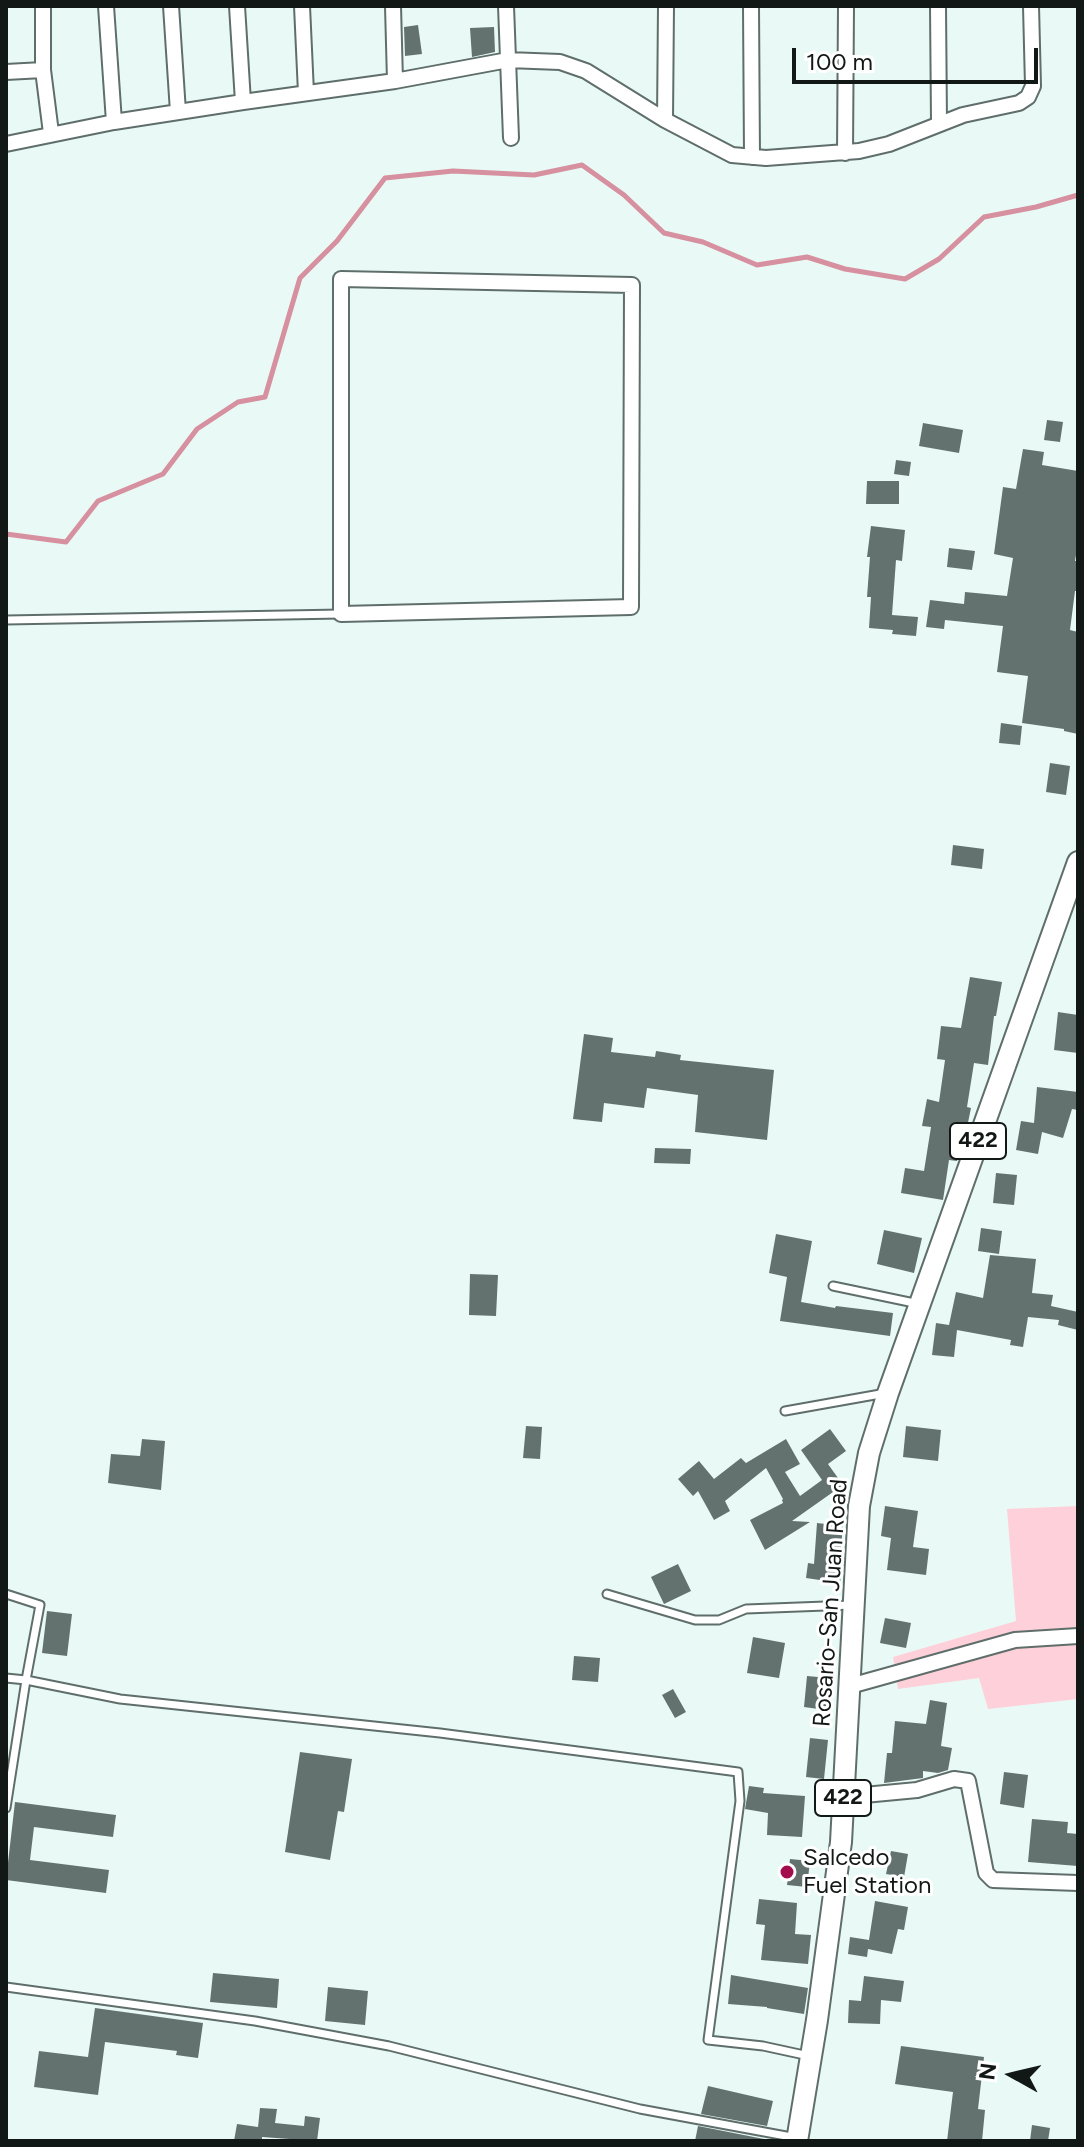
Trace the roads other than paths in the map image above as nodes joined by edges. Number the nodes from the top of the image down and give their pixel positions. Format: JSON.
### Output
{"nodes":[{"id":1,"x":43,"y":6,"type":"edge"},
{"id":2,"x":106,"y":6,"type":"edge"},
{"id":3,"x":171,"y":6,"type":"edge"},
{"id":4,"x":237,"y":6,"type":"edge"},
{"id":5,"x":302,"y":6,"type":"edge"},
{"id":6,"x":393,"y":6,"type":"edge"},
{"id":7,"x":506,"y":6,"type":"edge"},
{"id":8,"x":666,"y":6,"type":"edge"},
{"id":9,"x":751,"y":6,"type":"edge"},
{"id":10,"x":846,"y":6,"type":"edge"},
{"id":11,"x":938,"y":6,"type":"edge"},
{"id":12,"x":1031,"y":6,"type":"edge"},
{"id":13,"x":508,"y":60,"type":"junction"},
{"id":14,"x":43,"y":70,"type":"junction"},
{"id":15,"x":6,"y":72,"type":"edge"},
{"id":16,"x":395,"y":81,"type":"junction"},
{"id":17,"x":306,"y":93,"type":"junction"},
{"id":18,"x":243,"y":102,"type":"junction"},
{"id":19,"x":178,"y":112,"type":"junction"},
{"id":20,"x":665,"y":120,"type":"junction"},
{"id":21,"x":114,"y":122,"type":"junction"},
{"id":22,"x":939,"y":123,"type":"junction"},
{"id":23,"x":51,"y":133,"type":"junction"},
{"id":24,"x":511,"y":138,"type":"dead end"},
{"id":25,"x":6,"y":144,"type":"edge"},
{"id":26,"x":845,"y":153,"type":"junction"},
{"id":27,"x":752,"y":157,"type":"junction"},
{"id":28,"x":341,"y":614,"type":"junction"},
{"id":29,"x":6,"y":620,"type":"edge"},
{"id":30,"x":1078,"y":862,"type":"edge"},
{"id":31,"x":833,"y":1286,"type":"dead end"},
{"id":32,"x":921,"y":1305,"type":"junction"},
{"id":33,"x":888,"y":1393,"type":"junction"},
{"id":34,"x":785,"y":1411,"type":"dead end"},
{"id":35,"x":6,"y":1594,"type":"edge"},
{"id":36,"x":607,"y":1594,"type":"dead end"},
{"id":37,"x":854,"y":1605,"type":"junction"},
{"id":38,"x":1078,"y":1636,"type":"edge"},
{"id":39,"x":6,"y":1678,"type":"edge"},
{"id":40,"x":26,"y":1680,"type":"junction"},
{"id":41,"x":850,"y":1686,"type":"junction"},
{"id":42,"x":843,"y":1797,"type":"junction"},
{"id":43,"x":6,"y":1808,"type":"edge"},
{"id":44,"x":1078,"y":1883,"type":"edge"},
{"id":45,"x":6,"y":1987,"type":"edge"},
{"id":46,"x":811,"y":2057,"type":"junction"},
{"id":47,"x":798,"y":2140,"type":"edge"}],
"edges":[{"from":1,"to":14,"type":"street"},
{"from":2,"to":21,"type":"street"},
{"from":3,"to":19,"type":"street"},
{"from":4,"to":18,"type":"street"},
{"from":5,"to":17,"type":"street"},
{"from":6,"to":16,"type":"street"},
{"from":7,"to":13,"type":"street"},
{"from":8,"to":20,"type":"street"},
{"from":9,"to":27,"type":"street"},
{"from":10,"to":26,"type":"street"},
{"from":11,"to":22,"type":"street"},
{"from":12,"to":22,"type":"street"},
{"from":13,"to":16,"type":"street"},
{"from":13,"to":20,"type":"street"},
{"from":13,"to":24,"type":"street"},
{"from":14,"to":15,"type":"street"},
{"from":14,"to":23,"type":"street"},
{"from":16,"to":17,"type":"street"},
{"from":17,"to":18,"type":"street"},
{"from":18,"to":19,"type":"street"},
{"from":19,"to":21,"type":"street"},
{"from":20,"to":27,"type":"street"},
{"from":21,"to":23,"type":"street"},
{"from":22,"to":26,"type":"street"},
{"from":23,"to":25,"type":"street"},
{"from":26,"to":27,"type":"street"},
{"from":28,"to":28,"type":"street"},
{"from":28,"to":29,"type":"lane"},
{"from":30,"to":32,"type":"main road","name":"Rosario-San Juan Road","number":"422"},
{"from":31,"to":32,"type":"lane"},
{"from":32,"to":33,"type":"main road","name":"Rosario-San Juan Road","number":"422"},
{"from":33,"to":34,"type":"lane"},
{"from":33,"to":37,"type":"main road","name":"Rosario-San Juan Road","number":"422"},
{"from":35,"to":40,"type":"lane"},
{"from":36,"to":37,"type":"lane"},
{"from":37,"to":41,"type":"main road","name":"Rosario-San Juan Road","number":"422"},
{"from":38,"to":41,"type":"street"},
{"from":39,"to":40,"type":"lane"},
{"from":40,"to":43,"type":"lane"},
{"from":40,"to":46,"type":"lane"},
{"from":41,"to":42,"type":"main road","name":"Rosario-San Juan Road","number":"422"},
{"from":42,"to":44,"type":"street"},
{"from":42,"to":46,"type":"main road","name":"Rosario-San Juan Road","number":"422"},
{"from":45,"to":47,"type":"lane"},
{"from":46,"to":47,"type":"main road","name":"Rosario-San Juan Road","number":"422"}]}
